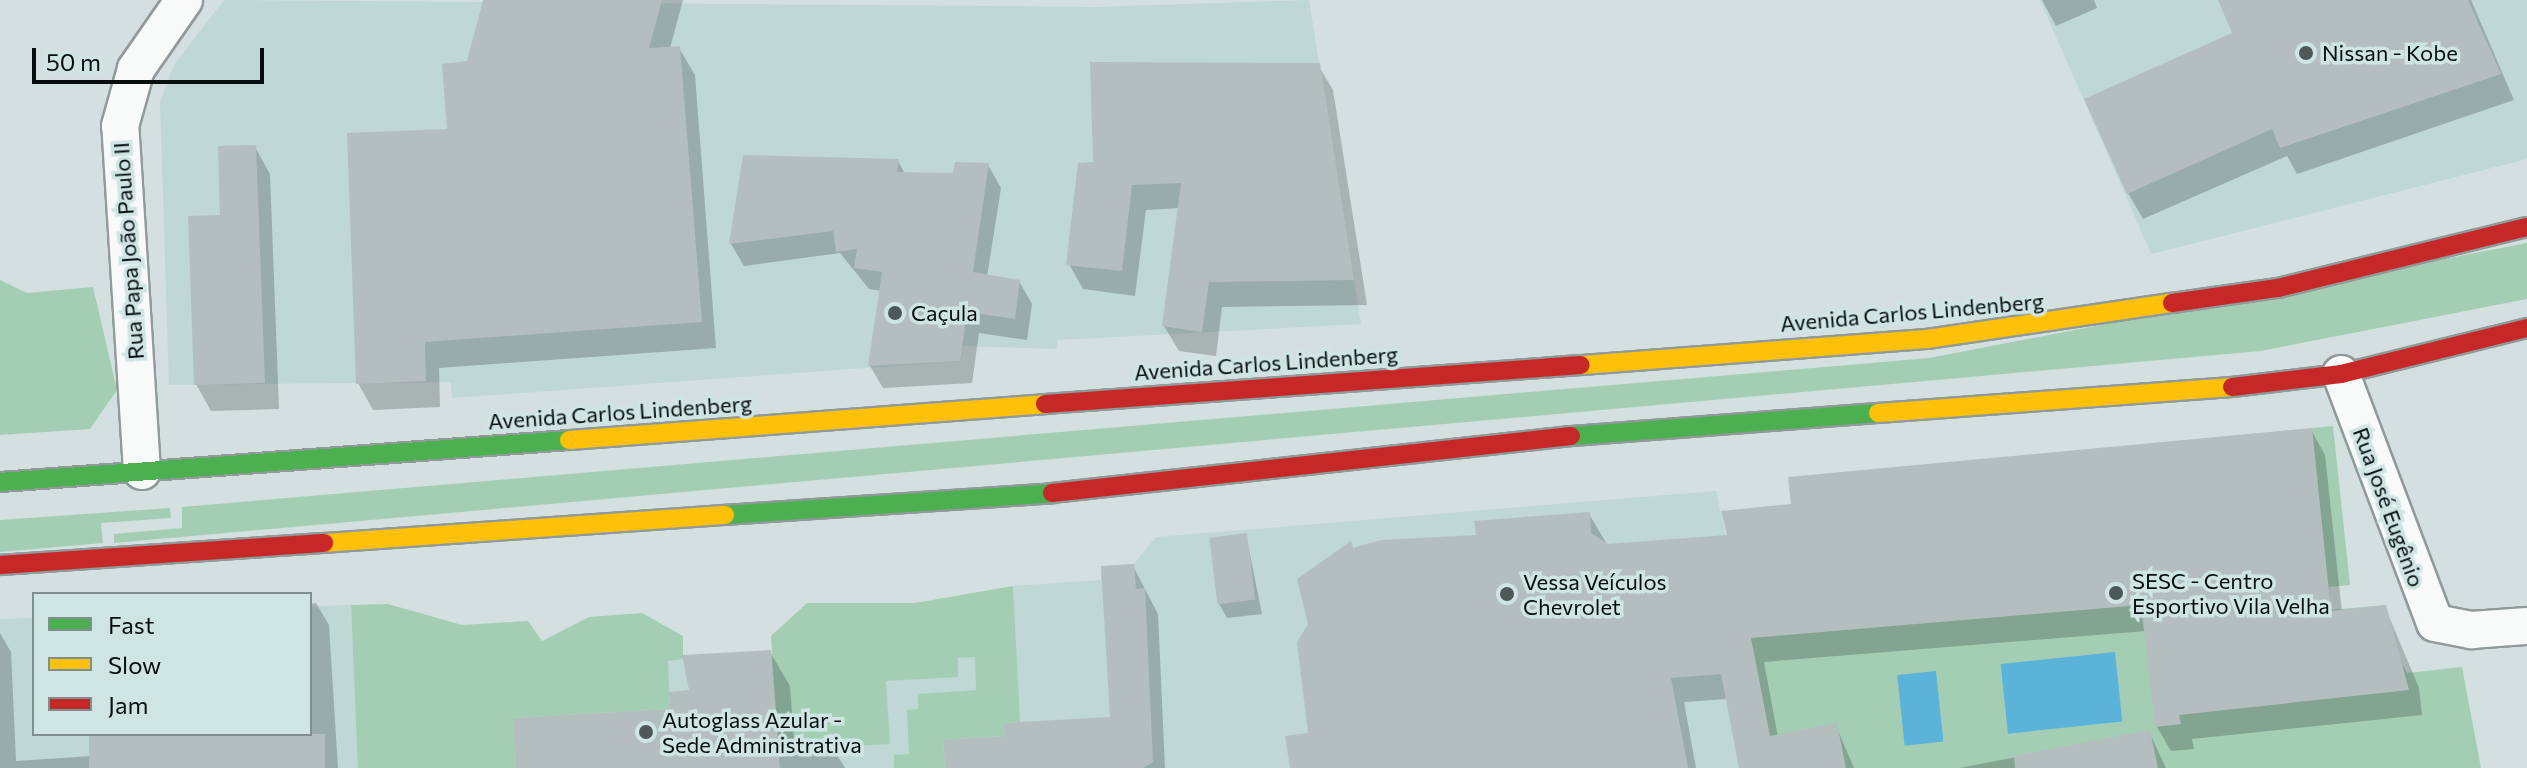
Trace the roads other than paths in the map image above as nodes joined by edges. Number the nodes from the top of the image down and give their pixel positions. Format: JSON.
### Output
{"nodes":[{"id":1,"x":184,"y":0,"type":"edge"},
{"id":2,"x":2527,"y":227,"type":"edge"},
{"id":3,"x":2527,"y":328,"type":"edge"},
{"id":4,"x":2341,"y":374,"type":"junction"},
{"id":5,"x":142,"y":471,"type":"junction"},
{"id":6,"x":0,"y":482,"type":"edge"},
{"id":7,"x":0,"y":565,"type":"edge"},
{"id":8,"x":2527,"y":626,"type":"edge"}],
"edges":[{"from":1,"to":5,"type":"street","name":"Rua Papa João Paulo II"},
{"from":2,"to":5,"type":"main road","name":"Avenida Carlos Lindenberg"},
{"from":3,"to":4,"type":"main road"},
{"from":4,"to":7,"type":"main road"},
{"from":4,"to":8,"type":"street","name":"Rua José Eugênio"},
{"from":5,"to":6,"type":"main road","name":"Avenida Carlos Lindenberg"}]}
